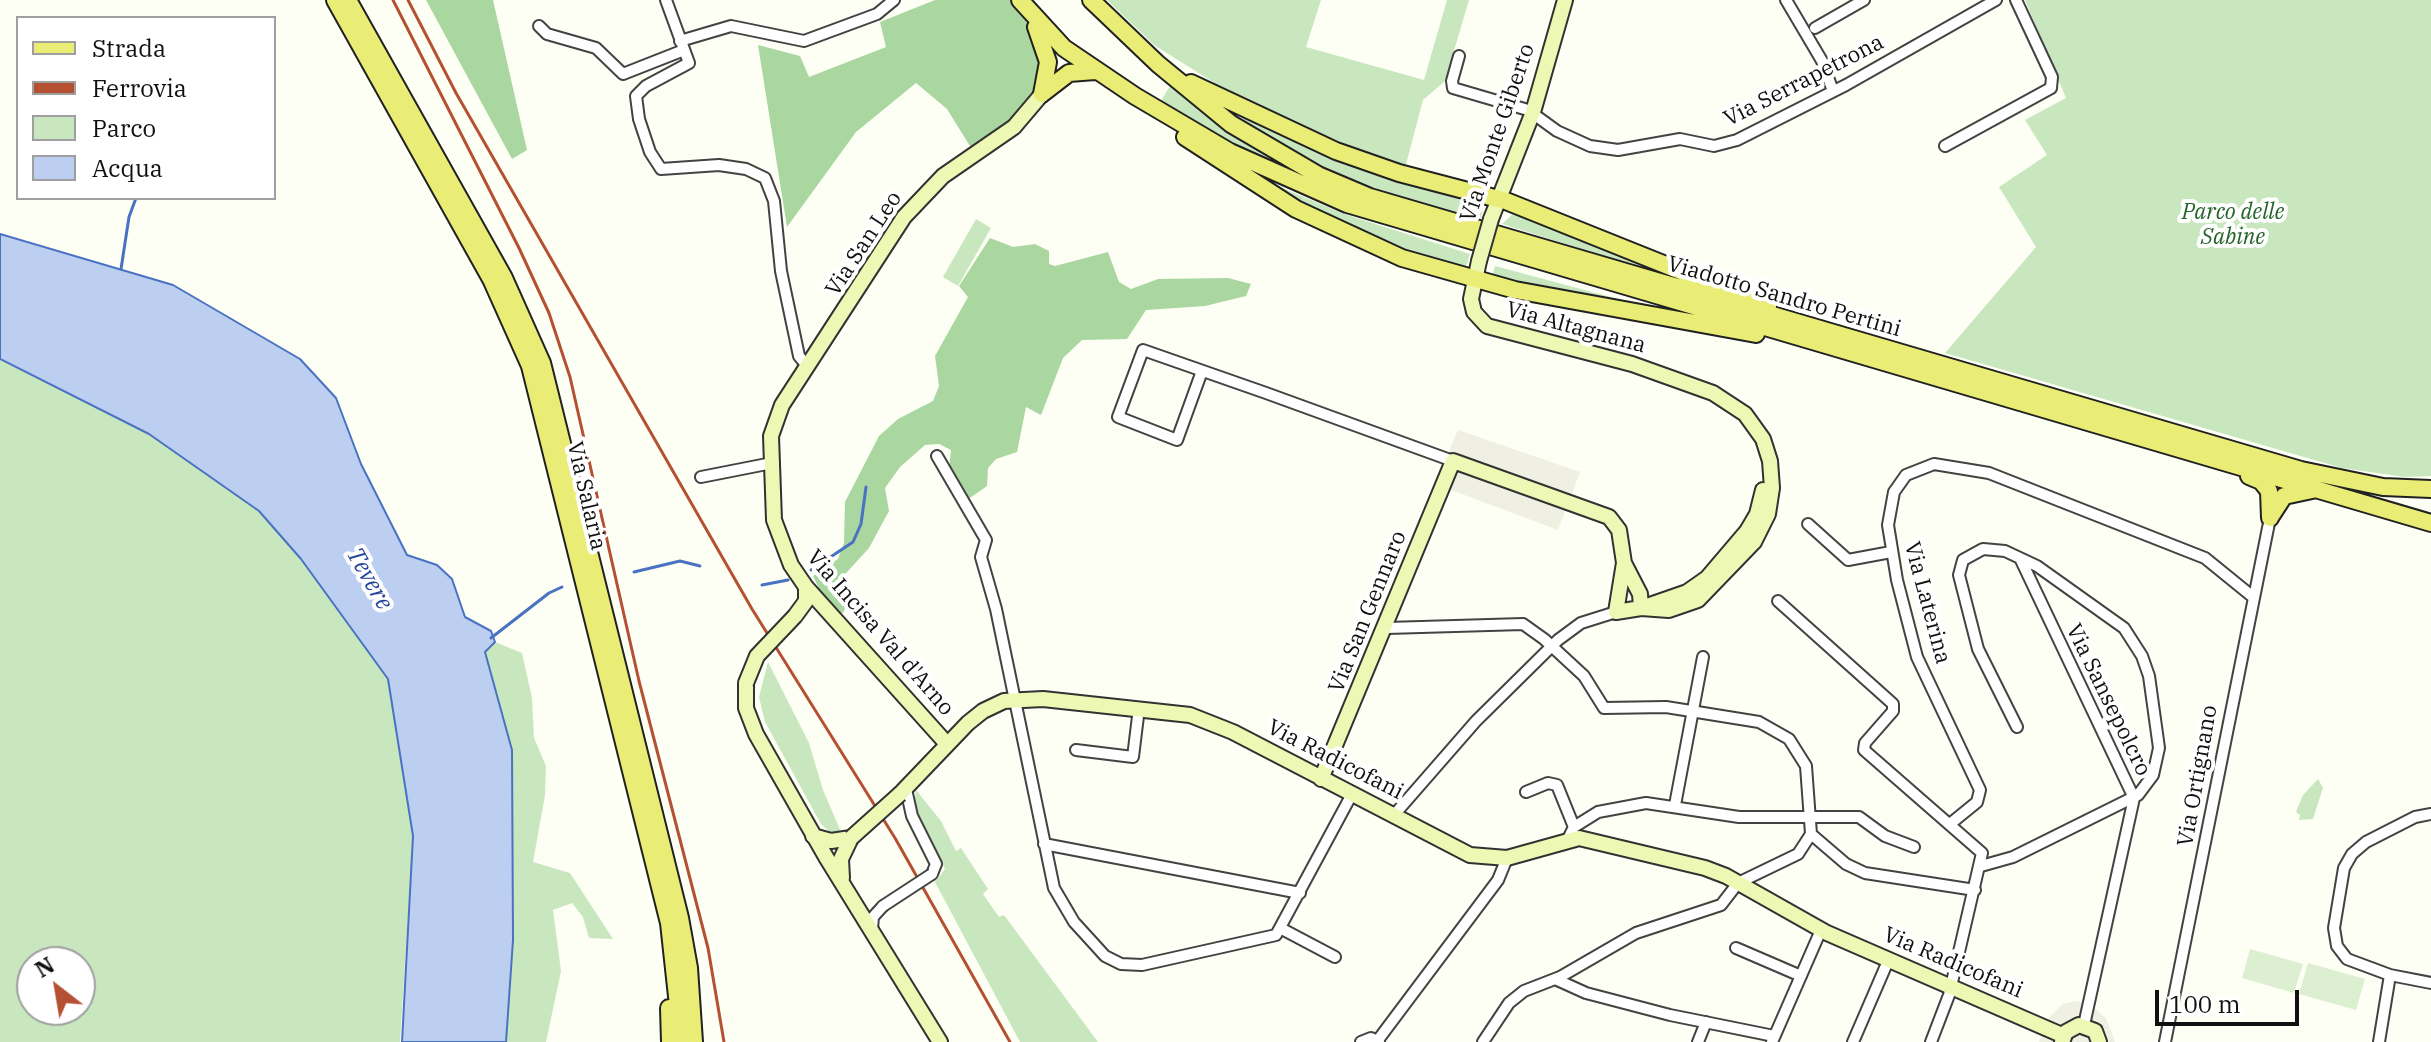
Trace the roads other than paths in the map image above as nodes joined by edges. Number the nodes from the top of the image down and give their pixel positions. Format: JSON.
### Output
{"nodes":[{"id":1,"x":335,"y":0,"type":"edge"},
{"id":2,"x":348,"y":0,"type":"edge"},
{"id":3,"x":666,"y":0,"type":"edge"},
{"id":4,"x":894,"y":0,"type":"edge"},
{"id":5,"x":1091,"y":0,"type":"edge"},
{"id":6,"x":1565,"y":0,"type":"edge"},
{"id":7,"x":1786,"y":0,"type":"edge"},
{"id":8,"x":1864,"y":0,"type":"edge"},
{"id":9,"x":1996,"y":0,"type":"edge"},
{"id":10,"x":2016,"y":0,"type":"edge"},
{"id":11,"x":1025,"y":7,"type":"edge"},
{"id":12,"x":539,"y":26,"type":"dead end"},
{"id":13,"x":1815,"y":28,"type":"dead end"},
{"id":14,"x":682,"y":46,"type":"junction"},
{"id":15,"x":1459,"y":56,"type":"dead end"},
{"id":16,"x":1158,"y":64,"type":"junction"},
{"id":17,"x":1095,"y":71,"type":"junction"},
{"id":18,"x":1833,"y":91,"type":"junction"},
{"id":19,"x":1042,"y":94,"type":"junction"},
{"id":20,"x":1533,"y":112,"type":"junction"},
{"id":21,"x":1165,"y":115,"type":"junction"},
{"id":22,"x":1945,"y":146,"type":"dead end"},
{"id":23,"x":1498,"y":199,"type":"junction"},
{"id":24,"x":1474,"y":280,"type":"junction"},
{"id":25,"x":1820,"y":337,"type":"junction"},
{"id":26,"x":808,"y":367,"type":"junction"},
{"id":27,"x":1198,"y":370,"type":"junction"},
{"id":28,"x":1703,"y":390,"type":"junction"},
{"id":29,"x":937,"y":456,"type":"dead end"},
{"id":30,"x":2212,"y":459,"type":"junction"},
{"id":31,"x":1453,"y":461,"type":"junction"},
{"id":32,"x":772,"y":463,"type":"junction"},
{"id":33,"x":701,"y":477,"type":"dead end"},
{"id":34,"x":2431,"y":489,"type":"edge"},
{"id":35,"x":2319,"y":490,"type":"junction"},
{"id":36,"x":2270,"y":518,"type":"junction"},
{"id":37,"x":2429,"y":523,"type":"edge"},
{"id":38,"x":1808,"y":524,"type":"dead end"},
{"id":39,"x":1891,"y":552,"type":"junction"},
{"id":40,"x":2020,"y":558,"type":"junction"},
{"id":41,"x":1624,"y":563,"type":"junction"},
{"id":42,"x":806,"y":587,"type":"junction"},
{"id":43,"x":1707,"y":587,"type":"junction"},
{"id":44,"x":2253,"y":597,"type":"junction"},
{"id":45,"x":1778,"y":601,"type":"dead end"},
{"id":46,"x":1641,"y":608,"type":"junction"},
{"id":47,"x":1616,"y":612,"type":"junction"},
{"id":48,"x":1387,"y":628,"type":"junction"},
{"id":49,"x":1552,"y":646,"type":"junction"},
{"id":50,"x":1703,"y":657,"type":"dead end"},
{"id":51,"x":1016,"y":699,"type":"junction"},
{"id":52,"x":1139,"y":708,"type":"junction"},
{"id":53,"x":1693,"y":711,"type":"junction"},
{"id":54,"x":2017,"y":727,"type":"dead end"},
{"id":55,"x":947,"y":744,"type":"junction"},
{"id":56,"x":1076,"y":750,"type":"dead end"},
{"id":57,"x":1321,"y":779,"type":"junction"},
{"id":58,"x":903,"y":792,"type":"junction"},
{"id":59,"x":1526,"y":792,"type":"dead end"},
{"id":60,"x":1352,"y":794,"type":"junction"},
{"id":61,"x":2134,"y":798,"type":"junction"},
{"id":62,"x":1675,"y":805,"type":"junction"},
{"id":63,"x":2431,"y":814,"type":"edge"},
{"id":64,"x":1394,"y":815,"type":"junction"},
{"id":65,"x":1810,"y":818,"type":"junction"},
{"id":66,"x":1950,"y":824,"type":"junction"},
{"id":67,"x":1571,"y":833,"type":"junction"},
{"id":68,"x":1811,"y":834,"type":"junction"},
{"id":69,"x":813,"y":836,"type":"junction"},
{"id":70,"x":844,"y":844,"type":"junction"},
{"id":71,"x":1044,"y":844,"type":"junction"},
{"id":72,"x":1914,"y":847,"type":"dead end"},
{"id":73,"x":826,"y":857,"type":"junction"},
{"id":74,"x":1507,"y":858,"type":"junction"},
{"id":75,"x":1981,"y":866,"type":"junction"},
{"id":76,"x":1738,"y":883,"type":"junction"},
{"id":77,"x":845,"y":886,"type":"junction"},
{"id":78,"x":1975,"y":890,"type":"junction"},
{"id":79,"x":1300,"y":893,"type":"junction"},
{"id":80,"x":669,"y":923,"type":"junction"},
{"id":81,"x":872,"y":929,"type":"junction"},
{"id":82,"x":1282,"y":929,"type":"junction"},
{"id":83,"x":1821,"y":930,"type":"junction"},
{"id":84,"x":1736,"y":948,"type":"dead end"},
{"id":85,"x":1335,"y":957,"type":"dead end"},
{"id":86,"x":1888,"y":961,"type":"junction"},
{"id":87,"x":689,"y":968,"type":"junction"},
{"id":88,"x":2390,"y":975,"type":"junction"},
{"id":89,"x":1801,"y":976,"type":"junction"},
{"id":90,"x":1555,"y":979,"type":"junction"},
{"id":91,"x":2431,"y":983,"type":"edge"},
{"id":92,"x":1951,"y":987,"type":"junction"},
{"id":93,"x":1706,"y":1022,"type":"junction"},
{"id":94,"x":2084,"y":1025,"type":"junction"},
{"id":95,"x":1773,"y":1039,"type":"edge"},
{"id":96,"x":2063,"y":1039,"type":"edge"},
{"id":97,"x":1482,"y":1040,"type":"edge"},
{"id":98,"x":1378,"y":1041,"type":"edge"},
{"id":99,"x":670,"y":1042,"type":"edge"},
{"id":100,"x":682,"y":1042,"type":"edge"},
{"id":101,"x":694,"y":1042,"type":"edge"},
{"id":102,"x":705,"y":1042,"type":"edge"},
{"id":103,"x":940,"y":1042,"type":"edge"},
{"id":104,"x":1361,"y":1042,"type":"edge"},
{"id":105,"x":1698,"y":1042,"type":"edge"},
{"id":106,"x":1853,"y":1042,"type":"edge"},
{"id":107,"x":1931,"y":1042,"type":"edge"},
{"id":108,"x":2099,"y":1042,"type":"edge"},
{"id":109,"x":2165,"y":1042,"type":"edge"},
{"id":110,"x":2379,"y":1042,"type":"edge"}],
"edges":[{"from":1,"to":80,"type":"main road","name":"Via Salaria"},
{"from":2,"to":87,"type":"main road","name":"Via Salaria"},
{"from":3,"to":14,"type":"street"},
{"from":4,"to":14,"type":"street"},
{"from":5,"to":16,"type":"main road"},
{"from":6,"to":20,"type":"street","name":"Via Monte Giberto"},
{"from":7,"to":18,"type":"street"},
{"from":8,"to":13,"type":"street"},
{"from":9,"to":18,"type":"street","name":"Via Serrapetrona"},
{"from":10,"to":22,"type":"street"},
{"from":11,"to":17,"type":"main road"},
{"from":11,"to":19,"type":"main road"},
{"from":12,"to":14,"type":"street"},
{"from":14,"to":26,"type":"street"},
{"from":15,"to":20,"type":"street","name":"Via Serrapetrona"},
{"from":16,"to":23,"type":"main road"},
{"from":16,"to":25,"type":"main road","name":"Viadotto Sandro Pertini"},
{"from":17,"to":19,"type":"main road"},
{"from":17,"to":21,"type":"main road"},
{"from":18,"to":20,"type":"street","name":"Via Serrapetrona"},
{"from":19,"to":26,"type":"street","name":"Via San Leo"},
{"from":20,"to":23,"type":"street","name":"Via Monte Giberto"},
{"from":21,"to":24,"type":"main road"},
{"from":21,"to":25,"type":"main road","name":"Viadotto Sandro Pertini"},
{"from":23,"to":24,"type":"street","name":"Via Monte Giberto","bridge":true},
{"from":23,"to":25,"type":"main road"},
{"from":24,"to":25,"type":"main road"},
{"from":24,"to":28,"type":"street","name":"Via Altagnana"},
{"from":25,"to":30,"type":"main road","name":"Viadotto Sandro Pertini"},
{"from":25,"to":34,"type":"main road","name":"Viadotto Sandro Pertini"},
{"from":26,"to":32,"type":"street","name":"Via Incisa Val d'Arno"},
{"from":27,"to":27,"type":"street"},
{"from":27,"to":31,"type":"street"},
{"from":28,"to":43,"type":"street","name":"Via Altagnana"},
{"from":28,"to":43,"type":"street","name":"Via Altagnana"},
{"from":29,"to":51,"type":"street"},
{"from":30,"to":35,"type":"main road","name":"Viadotto Sandro Pertini"},
{"from":30,"to":36,"type":"main road"},
{"from":31,"to":41,"type":"street"},
{"from":31,"to":48,"type":"street","name":"Via San Gennaro"},
{"from":32,"to":33,"type":"street"},
{"from":32,"to":42,"type":"street","name":"Via Incisa Val d'Arno"},
{"from":35,"to":36,"type":"main road"},
{"from":35,"to":37,"type":"main road","name":"Viadotto Sandro Pertini"},
{"from":36,"to":44,"type":"street","name":"Via Ortignano"},
{"from":38,"to":39,"type":"street"},
{"from":39,"to":44,"type":"street","name":"Via Laterina"},
{"from":39,"to":66,"type":"street","name":"Via Laterina"},
{"from":40,"to":54,"type":"street"},
{"from":40,"to":61,"type":"street","name":"Via Sansepolcro"},
{"from":40,"to":61,"type":"street"},
{"from":41,"to":46,"type":"street"},
{"from":41,"to":47,"type":"street"},
{"from":42,"to":55,"type":"street","name":"Via Incisa Val d'Arno"},
{"from":42,"to":69,"type":"street","bridge":true},
{"from":43,"to":46,"type":"street","name":"Via Altagnana"},
{"from":44,"to":109,"type":"street","name":"Via Ortignano"},
{"from":45,"to":66,"type":"street"},
{"from":46,"to":47,"type":"street"},
{"from":47,"to":49,"type":"street"},
{"from":48,"to":49,"type":"street"},
{"from":48,"to":57,"type":"street","name":"Via San Gennaro"},
{"from":49,"to":53,"type":"street"},
{"from":49,"to":64,"type":"street"},
{"from":50,"to":53,"type":"street"},
{"from":51,"to":52,"type":"street","name":"Via Radicofani"},
{"from":51,"to":55,"type":"street","name":"Via Radicofani"},
{"from":51,"to":71,"type":"street"},
{"from":52,"to":56,"type":"street"},
{"from":52,"to":57,"type":"street","name":"Via Radicofani"},
{"from":53,"to":62,"type":"street"},
{"from":53,"to":65,"type":"street"},
{"from":55,"to":58,"type":"street","name":"Via Radicofani"},
{"from":57,"to":60,"type":"street","name":"Via Radicofani"},
{"from":58,"to":70,"type":"street","name":"Via Radicofani","bridge":true},
{"from":58,"to":81,"type":"street","bridge":true},
{"from":59,"to":67,"type":"street"},
{"from":60,"to":64,"type":"street","name":"Via Radicofani"},
{"from":60,"to":79,"type":"street"},
{"from":61,"to":75,"type":"street"},
{"from":61,"to":94,"type":"street","name":"Via Sansepolcro"},
{"from":62,"to":65,"type":"street"},
{"from":62,"to":67,"type":"street"},
{"from":63,"to":88,"type":"street"},
{"from":64,"to":74,"type":"street","name":"Via Radicofani"},
{"from":65,"to":68,"type":"street"},
{"from":65,"to":72,"type":"street"},
{"from":66,"to":75,"type":"street"},
{"from":67,"to":74,"type":"street","name":"Via Radicofani"},
{"from":67,"to":76,"type":"street","name":"Via Radicofani"},
{"from":68,"to":76,"type":"street"},
{"from":68,"to":78,"type":"street"},
{"from":69,"to":70,"type":"street"},
{"from":69,"to":73,"type":"street"},
{"from":70,"to":73,"type":"street","name":"Via Radicofani"},
{"from":70,"to":77,"type":"street"},
{"from":71,"to":79,"type":"street"},
{"from":71,"to":82,"type":"street"},
{"from":73,"to":77,"type":"street"},
{"from":74,"to":98,"type":"street"},
{"from":75,"to":78,"type":"street"},
{"from":76,"to":83,"type":"street","name":"Via Radicofani"},
{"from":76,"to":90,"type":"street"},
{"from":77,"to":81,"type":"street"},
{"from":78,"to":92,"type":"street"},
{"from":79,"to":82,"type":"street"},
{"from":80,"to":99,"type":"main road"},
{"from":80,"to":100,"type":"main road","name":"Via Salaria"},
{"from":81,"to":103,"type":"street"},
{"from":82,"to":85,"type":"street"},
{"from":83,"to":86,"type":"street","name":"Via Radicofani"},
{"from":83,"to":89,"type":"street"},
{"from":84,"to":89,"type":"street"},
{"from":86,"to":92,"type":"street","name":"Via Radicofani"},
{"from":86,"to":106,"type":"street"},
{"from":87,"to":101,"type":"main road","name":"Via Salaria"},
{"from":87,"to":102,"type":"main road"},
{"from":88,"to":91,"type":"street"},
{"from":88,"to":110,"type":"street"},
{"from":89,"to":95,"type":"street"},
{"from":90,"to":93,"type":"street"},
{"from":90,"to":97,"type":"street"},
{"from":92,"to":96,"type":"street","name":"Via Radicofani"},
{"from":92,"to":107,"type":"street"},
{"from":93,"to":95,"type":"street"},
{"from":93,"to":105,"type":"street"},
{"from":94,"to":96,"type":"street"},
{"from":94,"to":108,"type":"street"},
{"from":98,"to":104,"type":"street"}]}
